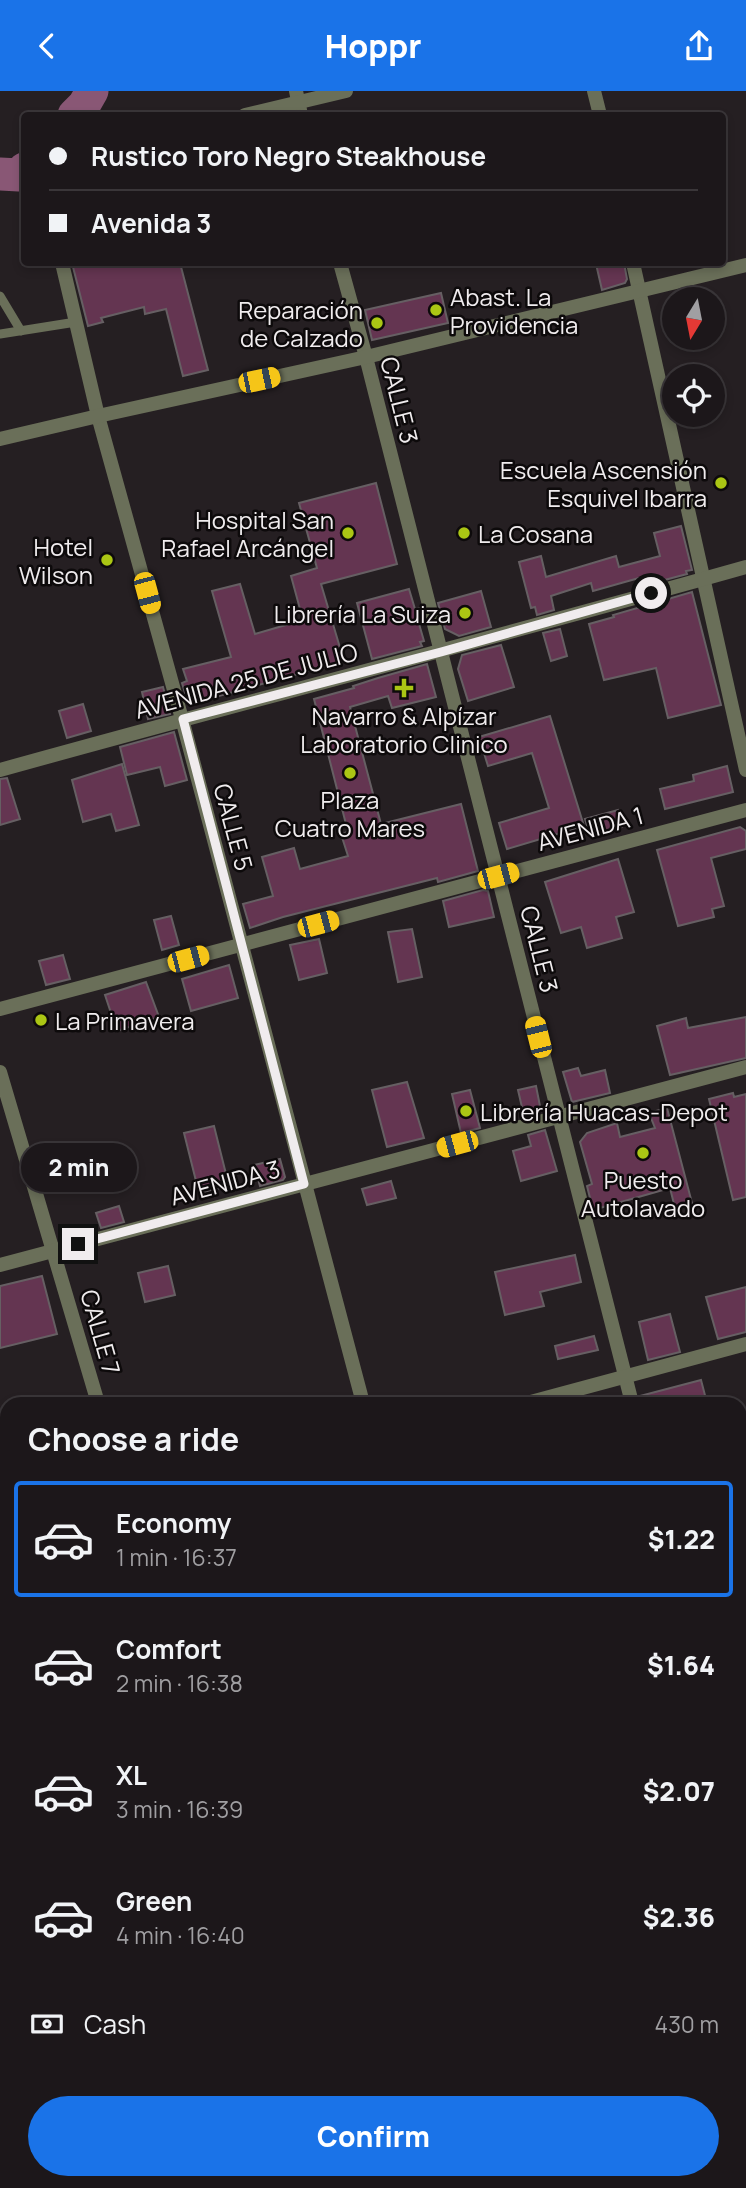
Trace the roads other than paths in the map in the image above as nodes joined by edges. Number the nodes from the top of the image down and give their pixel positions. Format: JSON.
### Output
{"nodes":[{"id":1,"x":346,"y":91,"type":"edge"},
{"id":2,"x":594,"y":91,"type":"edge"},
{"id":3,"x":298,"y":103,"type":"edge"},
{"id":4,"x":259,"y":112,"type":"edge"},
{"id":5,"x":599,"y":112,"type":"edge"},
{"id":6,"x":746,"y":265,"type":"edge"},
{"id":7,"x":63,"y":266,"type":"edge"},
{"id":8,"x":341,"y":266,"type":"edge"},
{"id":9,"x":633,"y":266,"type":"edge"},
{"id":10,"x":639,"y":291,"type":"junction"},
{"id":11,"x":0,"y":296,"type":"edge"},
{"id":12,"x":76,"y":322,"type":"junction"},
{"id":13,"x":21,"y":331,"type":"junction"},
{"id":14,"x":0,"y":334,"type":"edge"},
{"id":15,"x":366,"y":356,"type":"junction"},
{"id":16,"x":98,"y":416,"type":"junction"},
{"id":17,"x":0,"y":439,"type":"edge"},
{"id":18,"x":746,"y":566,"type":"edge"},
{"id":19,"x":703,"y":579,"type":"junction"},
{"id":20,"x":441,"y":652,"type":"junction"},
{"id":21,"x":183,"y":719,"type":"junction"},
{"id":22,"x":746,"y":770,"type":"edge"},
{"id":23,"x":0,"y":771,"type":"edge"},
{"id":24,"x":746,"y":810,"type":"edge"},
{"id":25,"x":498,"y":876,"type":"junction"},
{"id":26,"x":241,"y":944,"type":"junction"},
{"id":27,"x":0,"y":1009,"type":"edge"},
{"id":28,"x":746,"y":1067,"type":"edge"},
{"id":29,"x":0,"y":1072,"type":"edge"},
{"id":30,"x":559,"y":1117,"type":"junction"},
{"id":31,"x":304,"y":1184,"type":"junction"},
{"id":32,"x":53,"y":1251,"type":"junction"},
{"id":33,"x":0,"y":1265,"type":"edge"},
{"id":34,"x":746,"y":1344,"type":"edge"},
{"id":35,"x":626,"y":1377,"type":"junction"},
{"id":36,"x":96,"y":1397,"type":"edge"},
{"id":37,"x":361,"y":1397,"type":"edge"},
{"id":38,"x":550,"y":1397,"type":"edge"},
{"id":39,"x":631,"y":1397,"type":"edge"}],
"edges":[{"from":1,"to":3,"type":"street"},
{"from":2,"to":5,"type":"street"},
{"from":3,"to":4,"type":"street"},
{"from":6,"to":10,"type":"street"},
{"from":7,"to":12,"type":"street","name":"CALLE 5"},
{"from":8,"to":15,"type":"street","name":"CALLE 3"},
{"from":9,"to":10,"type":"street"},
{"from":10,"to":15,"type":"street"},
{"from":10,"to":19,"type":"street"},
{"from":11,"to":13,"type":"lane"},
{"from":12,"to":13,"type":"lane"},
{"from":12,"to":16,"type":"street","name":"CALLE 5"},
{"from":13,"to":14,"type":"lane"},
{"from":15,"to":16,"type":"street"},
{"from":15,"to":20,"type":"street","name":"CALLE 3"},
{"from":16,"to":17,"type":"street"},
{"from":16,"to":21,"type":"street","name":"CALLE 5"},
{"from":18,"to":19,"type":"street","name":"AVENIDA 25 DE JULIO"},
{"from":19,"to":20,"type":"street","name":"AVENIDA 25 DE JULIO"},
{"from":19,"to":22,"type":"street"},
{"from":20,"to":21,"type":"street","name":"AVENIDA 25 DE JULIO"},
{"from":20,"to":25,"type":"street","name":"CALLE 3"},
{"from":21,"to":23,"type":"street","name":"AVENIDA 25 DE JULIO"},
{"from":21,"to":26,"type":"street","name":"CALLE 5"},
{"from":24,"to":25,"type":"street","name":"AVENIDA 1"},
{"from":25,"to":26,"type":"street","name":"AVENIDA 1"},
{"from":25,"to":30,"type":"street","name":"CALLE 3"},
{"from":26,"to":27,"type":"street","name":"AVENIDA 1"},
{"from":26,"to":31,"type":"street","name":"CALLE 5"},
{"from":28,"to":30,"type":"street","name":"AVENIDA 3"},
{"from":29,"to":32,"type":"street","name":"CALLE 7"},
{"from":30,"to":31,"type":"street","name":"AVENIDA 3"},
{"from":30,"to":35,"type":"street","name":"CALLE 3"},
{"from":31,"to":32,"type":"street","name":"AVENIDA 3"},
{"from":31,"to":37,"type":"street","name":"CALLE 5"},
{"from":32,"to":33,"type":"street","name":"AVENIDA 3"},
{"from":32,"to":36,"type":"street","name":"CALLE 7"},
{"from":34,"to":35,"type":"street"},
{"from":35,"to":38,"type":"street"},
{"from":35,"to":39,"type":"street","name":"CALLE 3"}]}
